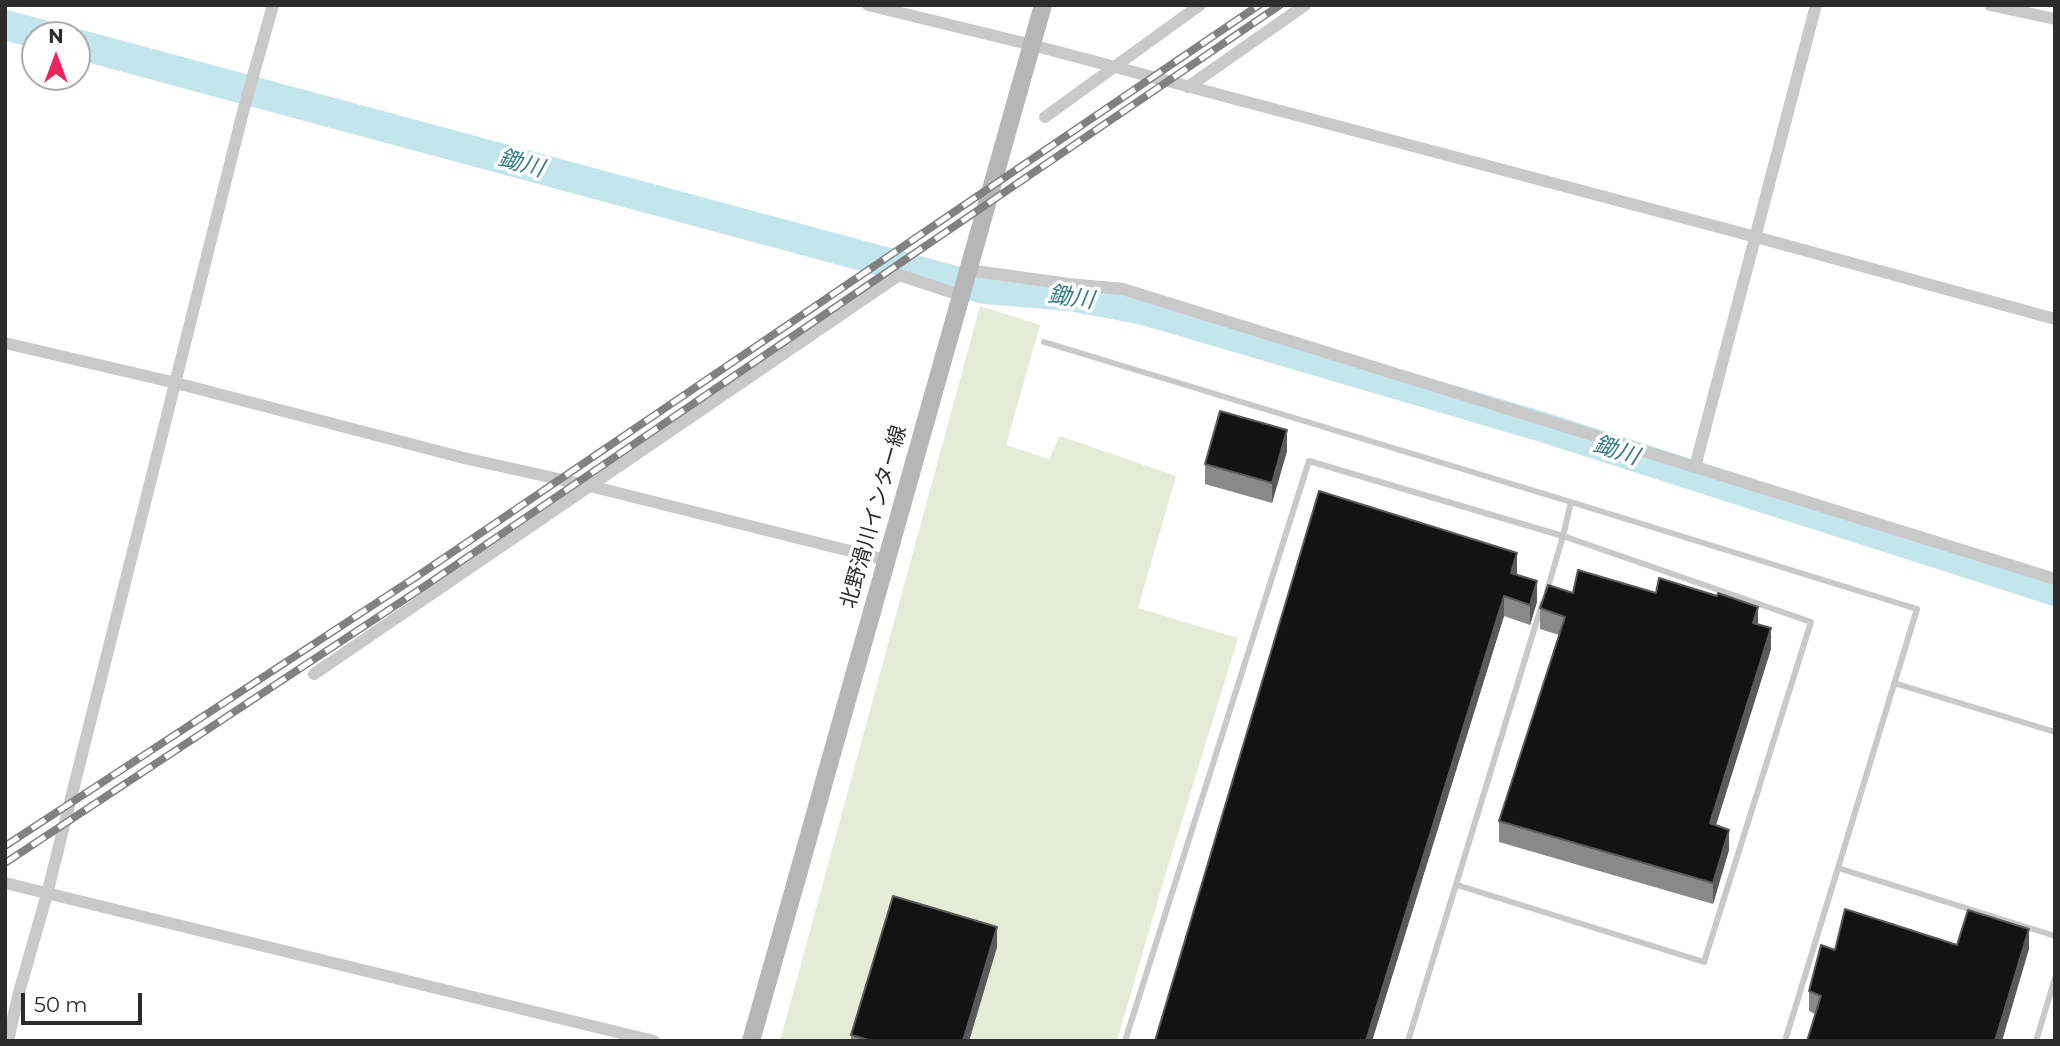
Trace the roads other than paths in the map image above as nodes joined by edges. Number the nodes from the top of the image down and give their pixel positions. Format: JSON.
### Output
{"nodes":[{"id":1,"x":273,"y":5,"type":"edge"},
{"id":2,"x":868,"y":5,"type":"edge"},
{"id":3,"x":1043,"y":5,"type":"edge"},
{"id":4,"x":1200,"y":5,"type":"edge"},
{"id":5,"x":1305,"y":5,"type":"edge"},
{"id":6,"x":1816,"y":5,"type":"edge"},
{"id":7,"x":1990,"y":5,"type":"edge"},
{"id":8,"x":2016,"y":8,"type":"edge"},
{"id":9,"x":2055,"y":19,"type":"edge"},
{"id":10,"x":1032,"y":45,"type":"junction"},
{"id":11,"x":1113,"y":66,"type":"junction"},
{"id":12,"x":1188,"y":86,"type":"junction"},
{"id":13,"x":1045,"y":117,"type":"dead end"},
{"id":14,"x":1756,"y":237,"type":"junction"},
{"id":15,"x":968,"y":270,"type":"junction"},
{"id":16,"x":960,"y":295,"type":"junction"},
{"id":17,"x":2055,"y":319,"type":"edge"},
{"id":18,"x":1044,"y":342,"type":"dead end"},
{"id":19,"x":5,"y":343,"type":"edge"},
{"id":20,"x":176,"y":383,"type":"junction"},
{"id":21,"x":1695,"y":467,"type":"junction"},
{"id":22,"x":590,"y":486,"type":"junction"},
{"id":23,"x":1571,"y":502,"type":"junction"},
{"id":24,"x":1563,"y":536,"type":"junction"},
{"id":25,"x":886,"y":560,"type":"junction"},
{"id":26,"x":2055,"y":579,"type":"edge"},
{"id":27,"x":314,"y":674,"type":"dead end"},
{"id":28,"x":1894,"y":683,"type":"junction"},
{"id":29,"x":2055,"y":732,"type":"edge"},
{"id":30,"x":1838,"y":868,"type":"junction"},
{"id":31,"x":5,"y":883,"type":"edge"},
{"id":32,"x":1457,"y":885,"type":"junction"},
{"id":33,"x":47,"y":894,"type":"junction"},
{"id":34,"x":2055,"y":936,"type":"edge"},
{"id":35,"x":2055,"y":978,"type":"edge"},
{"id":36,"x":8,"y":1041,"type":"edge"},
{"id":37,"x":654,"y":1041,"type":"edge"},
{"id":38,"x":751,"y":1041,"type":"edge"},
{"id":39,"x":1125,"y":1041,"type":"edge"},
{"id":40,"x":1408,"y":1041,"type":"edge"},
{"id":41,"x":1785,"y":1041,"type":"edge"},
{"id":42,"x":2036,"y":1041,"type":"edge"}],
"edges":[{"from":1,"to":20,"type":"street"},
{"from":2,"to":10,"type":"street"},
{"from":3,"to":10,"type":"main road","name":"北野滑川インター線"},
{"from":4,"to":11,"type":"street"},
{"from":5,"to":12,"type":"street"},
{"from":6,"to":14,"type":"street"},
{"from":7,"to":8,"type":"street"},
{"from":8,"to":9,"type":"street"},
{"from":10,"to":11,"type":"street"},
{"from":10,"to":15,"type":"main road","name":"北野滑川インター線"},
{"from":11,"to":12,"type":"street"},
{"from":11,"to":13,"type":"street"},
{"from":12,"to":14,"type":"street"},
{"from":14,"to":17,"type":"street"},
{"from":14,"to":21,"type":"street"},
{"from":15,"to":16,"type":"main road","name":"北野滑川インター線"},
{"from":15,"to":21,"type":"street"},
{"from":16,"to":22,"type":"street"},
{"from":16,"to":25,"type":"main road","name":"北野滑川インター線"},
{"from":18,"to":23,"type":"lane"},
{"from":19,"to":20,"type":"street"},
{"from":20,"to":22,"type":"street"},
{"from":20,"to":33,"type":"street"},
{"from":21,"to":26,"type":"street"},
{"from":22,"to":25,"type":"street"},
{"from":22,"to":27,"type":"street"},
{"from":23,"to":24,"type":"lane"},
{"from":23,"to":28,"type":"lane"},
{"from":24,"to":32,"type":"lane"},
{"from":24,"to":32,"type":"lane"},
{"from":24,"to":39,"type":"lane"},
{"from":25,"to":38,"type":"main road","name":"北野滑川インター線"},
{"from":28,"to":29,"type":"lane"},
{"from":28,"to":30,"type":"lane"},
{"from":30,"to":34,"type":"lane"},
{"from":30,"to":41,"type":"lane"},
{"from":31,"to":33,"type":"street"},
{"from":32,"to":40,"type":"lane"},
{"from":33,"to":36,"type":"street"},
{"from":33,"to":37,"type":"street"},
{"from":35,"to":42,"type":"lane"}]}
